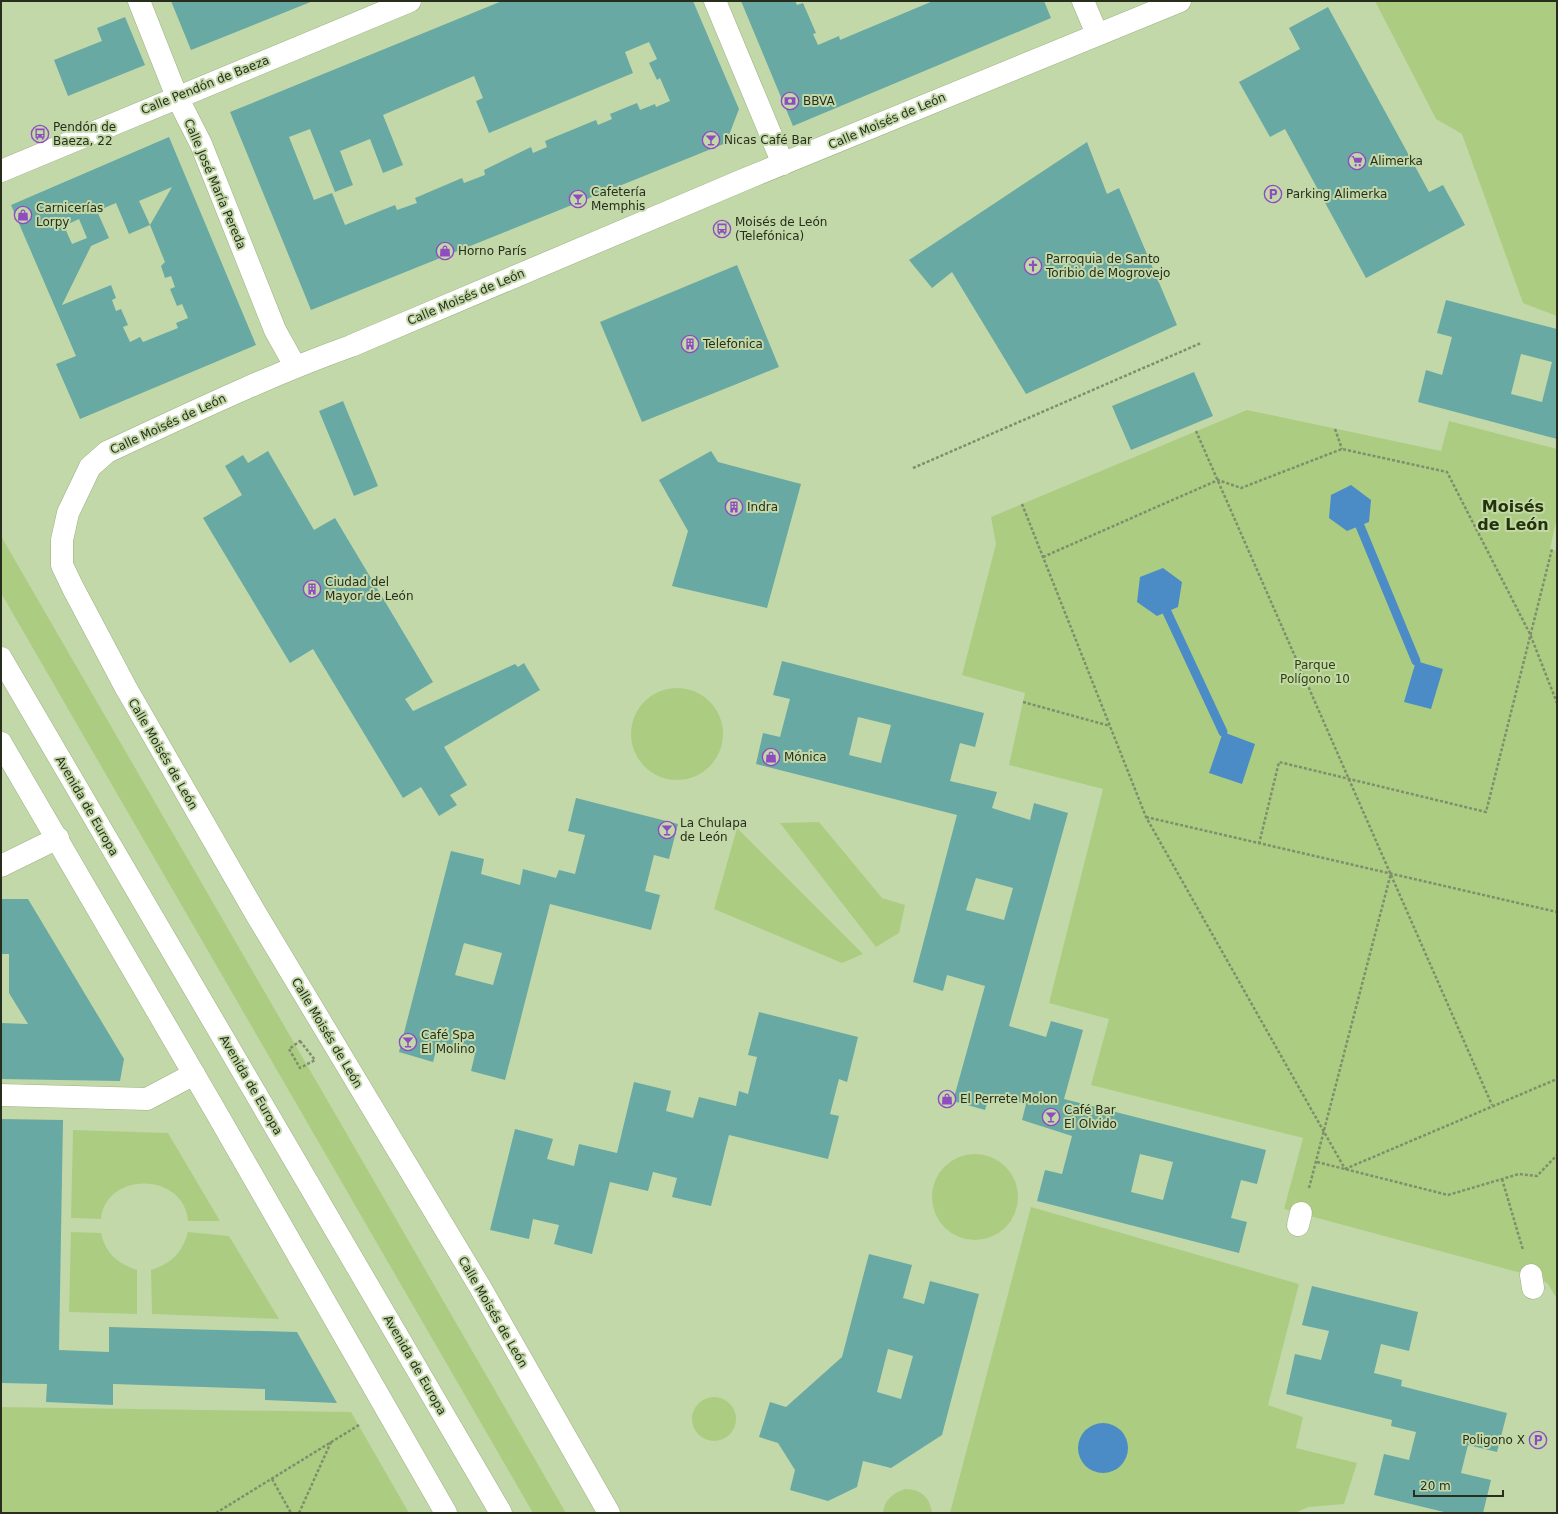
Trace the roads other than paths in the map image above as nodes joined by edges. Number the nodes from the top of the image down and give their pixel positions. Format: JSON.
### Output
{"nodes":[{"id":1,"x":139,"y":1,"type":"edge"},
{"id":2,"x":410,"y":1,"type":"edge"},
{"id":3,"x":715,"y":1,"type":"edge"},
{"id":4,"x":1083,"y":1,"type":"edge"},
{"id":5,"x":1180,"y":1,"type":"edge"},
{"id":6,"x":1097,"y":34,"type":"junction"},
{"id":7,"x":177,"y":97,"type":"junction"},
{"id":8,"x":783,"y":164,"type":"junction"},
{"id":9,"x":1,"y":171,"type":"edge"},
{"id":10,"x":295,"y":366,"type":"junction"},
{"id":11,"x":1,"y":658,"type":"edge"},
{"id":12,"x":1,"y":743,"type":"edge"},
{"id":13,"x":58,"y":838,"type":"junction"},
{"id":14,"x":1,"y":866,"type":"edge"},
{"id":15,"x":194,"y":1074,"type":"junction"},
{"id":16,"x":1,"y":1095,"type":"edge"},
{"id":17,"x":446,"y":1513,"type":"edge"},
{"id":18,"x":501,"y":1513,"type":"edge"},
{"id":19,"x":609,"y":1513,"type":"edge"}],
"edges":[{"from":1,"to":7,"type":"street","name":"Calle José María Pereda"},
{"from":2,"to":7,"type":"street","name":"Calle Pendón de Baeza"},
{"from":3,"to":8,"type":"street"},
{"from":4,"to":6,"type":"street"},
{"from":5,"to":6,"type":"street","name":"Calle Moisés de León"},
{"from":6,"to":8,"type":"street","name":"Calle Moisés de León"},
{"from":7,"to":9,"type":"street","name":"Calle Pendón de Baeza"},
{"from":7,"to":10,"type":"street","name":"Calle José María Pereda"},
{"from":8,"to":10,"type":"street","name":"Calle Moisés de León"},
{"from":10,"to":19,"type":"street","name":"Calle Moisés de León"},
{"from":11,"to":18,"type":"street","name":"Avenida de Europa"},
{"from":12,"to":13,"type":"street"},
{"from":13,"to":14,"type":"street"},
{"from":13,"to":15,"type":"street"},
{"from":15,"to":16,"type":"street"},
{"from":15,"to":17,"type":"street"}]}
